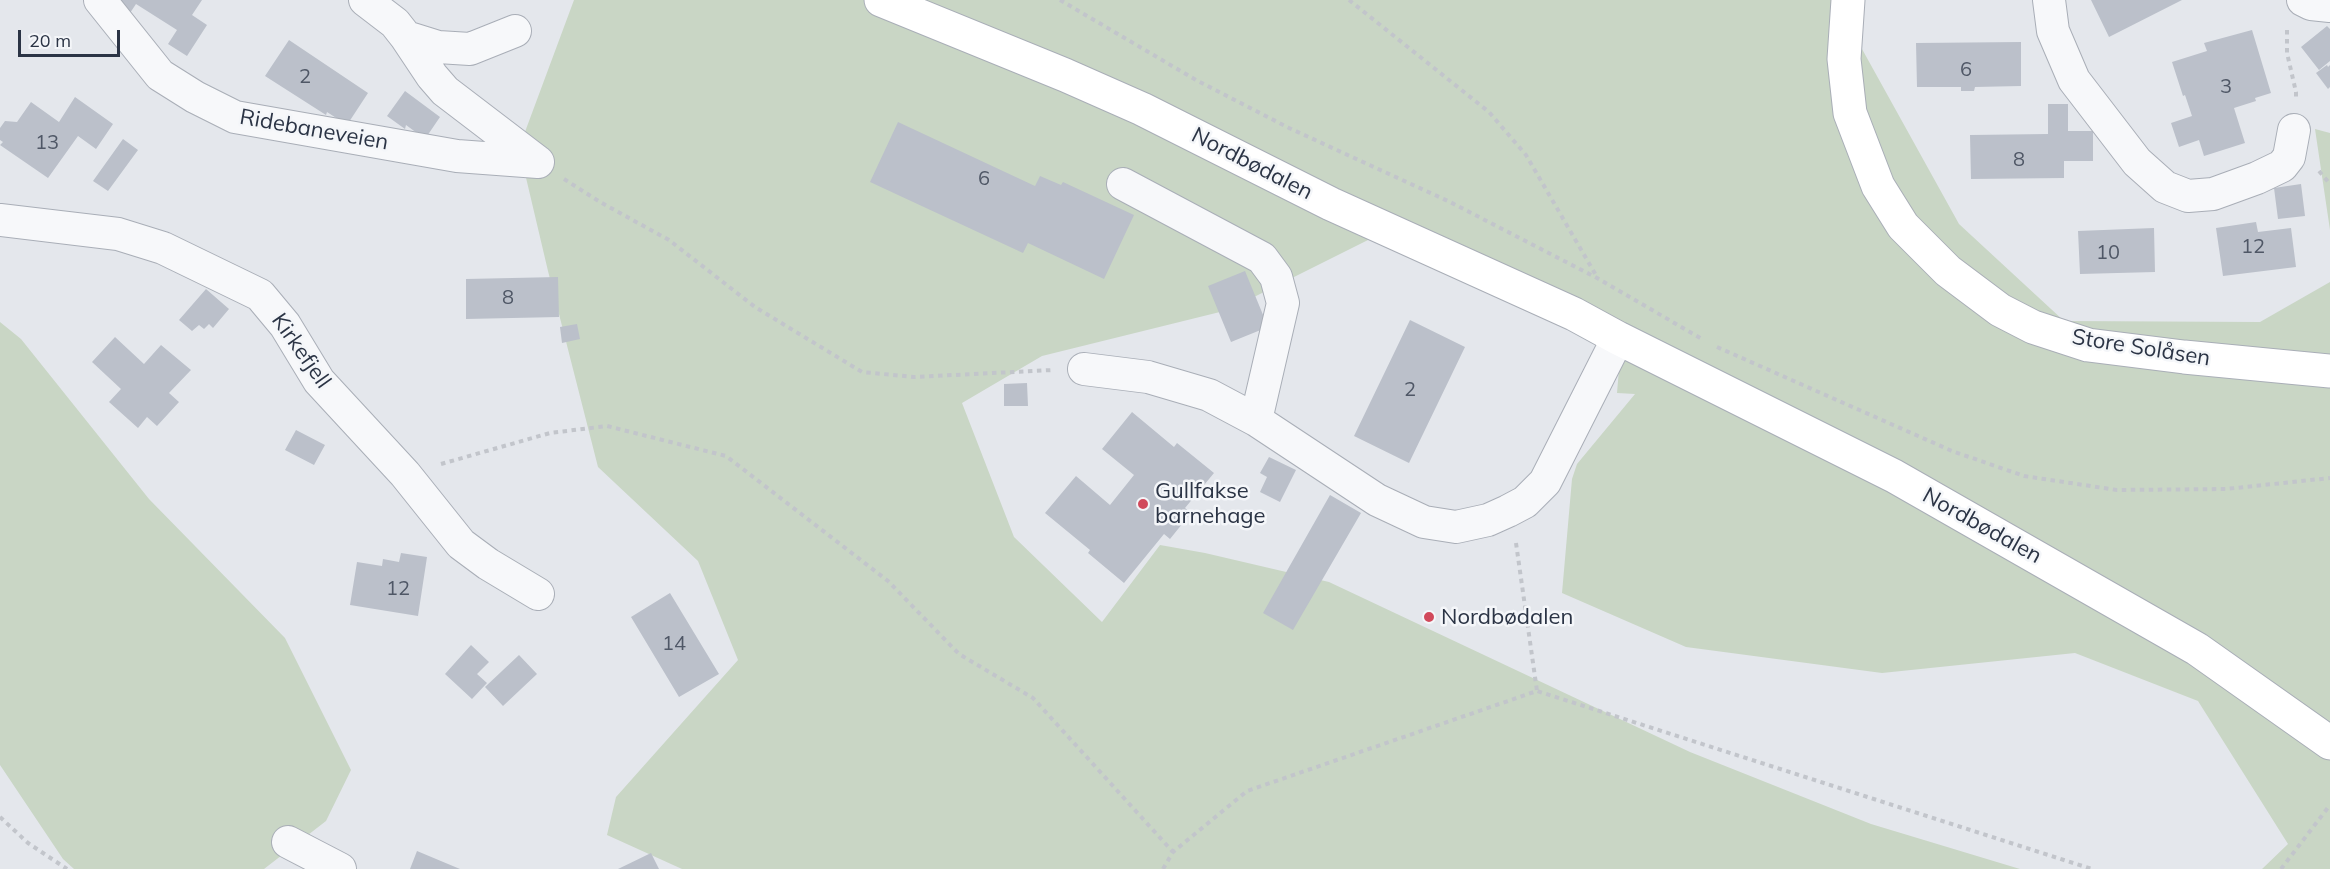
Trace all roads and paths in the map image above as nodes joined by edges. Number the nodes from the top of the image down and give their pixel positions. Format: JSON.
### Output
{"nodes":[{"id":1,"x":100,"y":0,"type":"edge"},
{"id":2,"x":364,"y":0,"type":"edge"},
{"id":3,"x":881,"y":0,"type":"edge"},
{"id":4,"x":1060,"y":0,"type":"edge"},
{"id":5,"x":1349,"y":0,"type":"edge"},
{"id":6,"x":1848,"y":0,"type":"edge"},
{"id":7,"x":2049,"y":0,"type":"edge"},
{"id":8,"x":2330,"y":6,"type":"edge"},
{"id":9,"x":2295,"y":11,"type":"edge"},
{"id":10,"x":515,"y":31,"type":"dead end"},
{"id":11,"x":406,"y":36,"type":"junction"},
{"id":12,"x":2294,"y":130,"type":"joint"},
{"id":13,"x":538,"y":162,"type":"junction"},
{"id":14,"x":1123,"y":184,"type":"dead end"},
{"id":15,"x":0,"y":220,"type":"edge"},
{"id":16,"x":1597,"y":278,"type":"junction"},
{"id":17,"x":1618,"y":338,"type":"junction"},
{"id":18,"x":1084,"y":369,"type":"joint"},
{"id":19,"x":2330,"y":370,"type":"edge"},
{"id":20,"x":1256,"y":420,"type":"junction"},
{"id":21,"x":405,"y":474,"type":"junction"},
{"id":22,"x":2330,"y":478,"type":"edge"},
{"id":23,"x":1508,"y":511,"type":"junction"},
{"id":24,"x":538,"y":594,"type":"dead end"},
{"id":25,"x":1537,"y":691,"type":"junction"},
{"id":26,"x":2330,"y":743,"type":"edge"},
{"id":27,"x":2330,"y":806,"type":"edge"},
{"id":28,"x":0,"y":817,"type":"edge"},
{"id":29,"x":288,"y":842,"type":"dead end"},
{"id":30,"x":1173,"y":852,"type":"junction"},
{"id":31,"x":68,"y":869,"type":"edge"},
{"id":32,"x":340,"y":869,"type":"edge"},
{"id":33,"x":1163,"y":869,"type":"edge"},
{"id":34,"x":2091,"y":869,"type":"edge"},
{"id":35,"x":2281,"y":869,"type":"edge"}],
"edges":[{"from":1,"to":13,"type":"street","name":"Ridebaneveien"},
{"from":2,"to":11,"type":"street"},
{"from":3,"to":17,"type":"street","name":"Nordbødalen"},
{"from":4,"to":16,"type":"path"},
{"from":5,"to":16,"type":"path"},
{"from":6,"to":19,"type":"street","name":"Store Solåsen"},
{"from":7,"to":12,"type":"street"},
{"from":8,"to":9,"type":"street"},
{"from":9,"to":12,"type":"path"},
{"from":10,"to":11,"type":"street"},
{"from":11,"to":13,"type":"street"},
{"from":13,"to":18,"type":"path"},
{"from":14,"to":20,"type":"street"},
{"from":15,"to":21,"type":"street","name":"Kirkefjell"},
{"from":16,"to":22,"type":"path"},
{"from":17,"to":23,"type":"street"},
{"from":17,"to":26,"type":"street","name":"Nordbødalen"},
{"from":18,"to":20,"type":"street"},
{"from":20,"to":23,"type":"street"},
{"from":21,"to":24,"type":"street","name":"Kirkefjell"},
{"from":21,"to":30,"type":"path"},
{"from":23,"to":25,"type":"path"},
{"from":25,"to":30,"type":"path"},
{"from":25,"to":34,"type":"path"},
{"from":27,"to":35,"type":"path"},
{"from":28,"to":31,"type":"path"},
{"from":29,"to":32,"type":"street"},
{"from":30,"to":33,"type":"path"}]}
